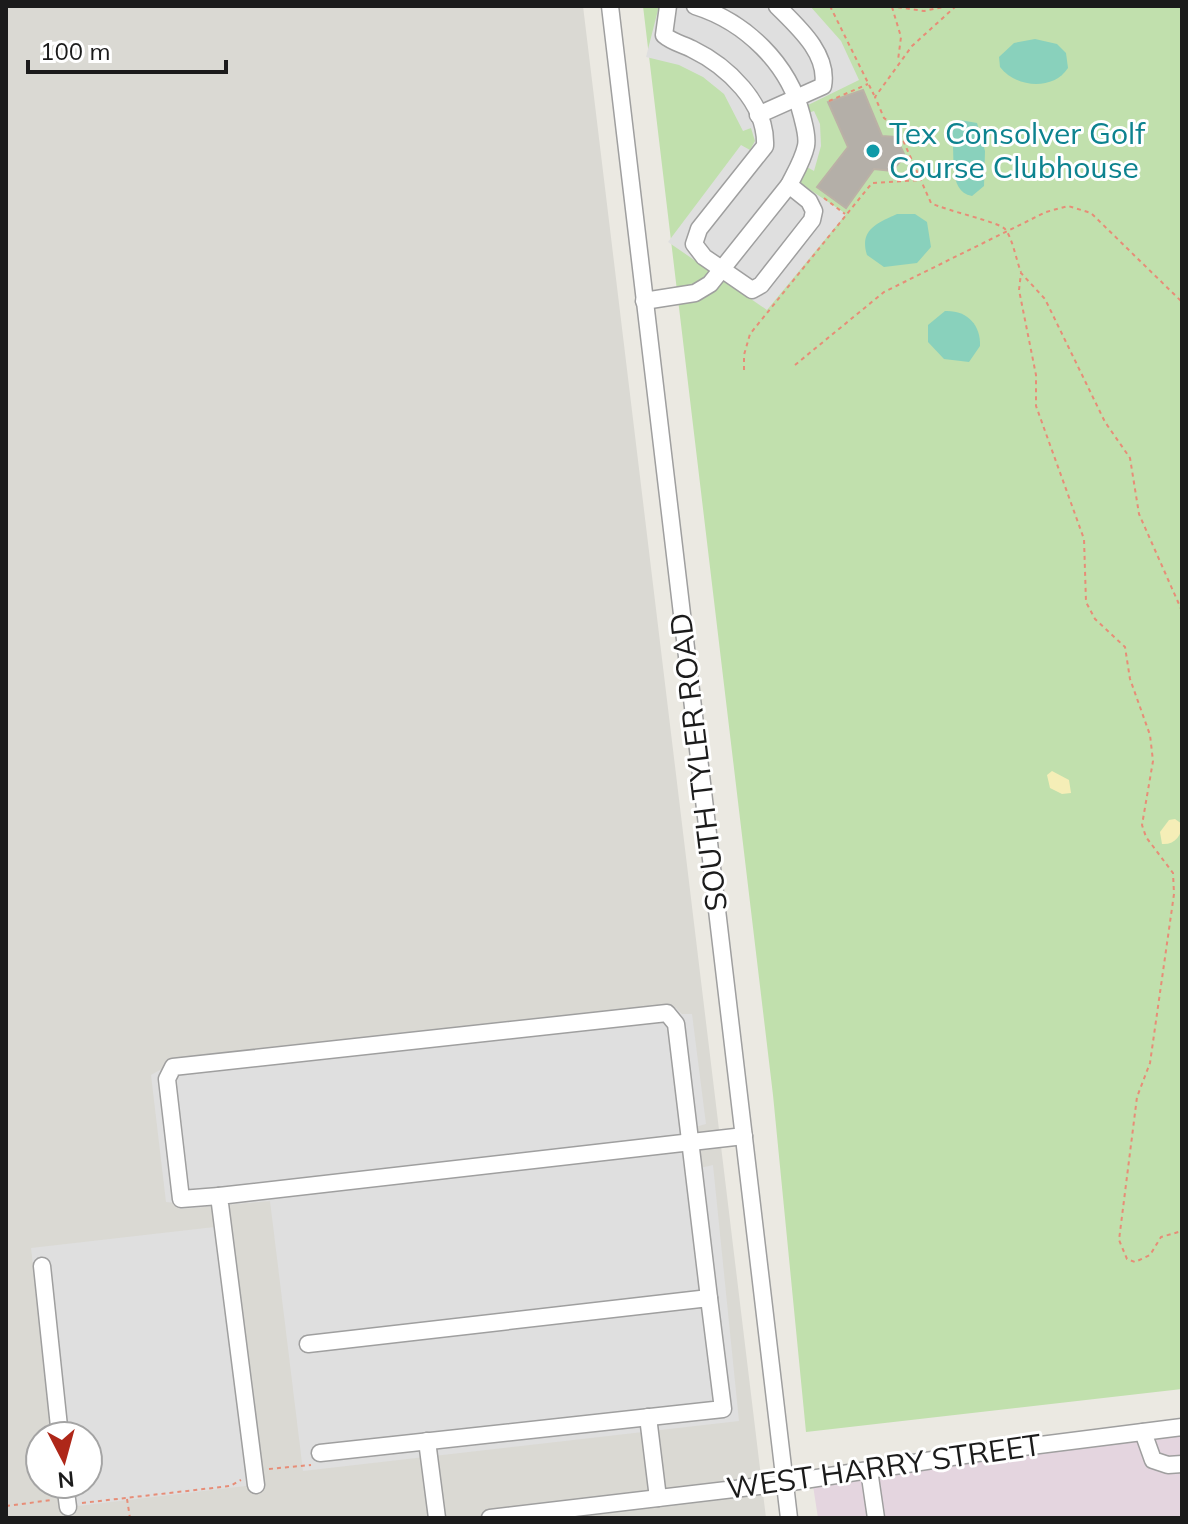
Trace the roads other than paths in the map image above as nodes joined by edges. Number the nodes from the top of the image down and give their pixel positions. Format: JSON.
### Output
{"nodes":[{"id":1,"x":610,"y":6,"type":"edge"},
{"id":2,"x":668,"y":6,"type":"edge"},
{"id":3,"x":695,"y":6,"type":"edge"},
{"id":4,"x":777,"y":6,"type":"edge"},
{"id":5,"x":797,"y":97,"type":"junction"},
{"id":6,"x":758,"y":115,"type":"junction"},
{"id":7,"x":789,"y":185,"type":"junction"},
{"id":8,"x":722,"y":270,"type":"junction"},
{"id":9,"x":644,"y":301,"type":"junction"},
{"id":10,"x":744,"y":1136,"type":"junction"},
{"id":11,"x":689,"y":1142,"type":"junction"},
{"id":12,"x":219,"y":1196,"type":"junction"},
{"id":13,"x":42,"y":1266,"type":"dead end"},
{"id":14,"x":709,"y":1298,"type":"junction"},
{"id":15,"x":308,"y":1344,"type":"dead end"},
{"id":16,"x":648,"y":1417,"type":"junction"},
{"id":17,"x":58,"y":1420,"type":"edge"},
{"id":18,"x":1182,"y":1427,"type":"edge"},
{"id":19,"x":1143,"y":1432,"type":"junction"},
{"id":20,"x":427,"y":1441,"type":"junction"},
{"id":21,"x":320,"y":1453,"type":"dead end"},
{"id":22,"x":1182,"y":1464,"type":"edge"},
{"id":23,"x":869,"y":1470,"type":"junction"},
{"id":24,"x":785,"y":1483,"type":"junction"},
{"id":25,"x":256,"y":1485,"type":"dead end"},
{"id":26,"x":658,"y":1498,"type":"junction"},
{"id":27,"x":67,"y":1500,"type":"edge"},
{"id":28,"x":68,"y":1507,"type":"dead end"},
{"id":29,"x":437,"y":1518,"type":"edge"},
{"id":30,"x":490,"y":1518,"type":"edge"},
{"id":31,"x":789,"y":1518,"type":"edge"},
{"id":32,"x":876,"y":1518,"type":"edge"}],
"edges":[{"from":1,"to":9,"type":"street","name":"SOUTH TYLER ROAD"},
{"from":2,"to":6,"type":"street"},
{"from":3,"to":5,"type":"street"},
{"from":4,"to":5,"type":"street"},
{"from":5,"to":6,"type":"street"},
{"from":5,"to":7,"type":"street"},
{"from":6,"to":8,"type":"street"},
{"from":7,"to":8,"type":"street"},
{"from":7,"to":8,"type":"street"},
{"from":8,"to":9,"type":"street"},
{"from":9,"to":10,"type":"street","name":"SOUTH TYLER ROAD"},
{"from":10,"to":11,"type":"street"},
{"from":10,"to":24,"type":"street","name":"SOUTH TYLER ROAD"},
{"from":11,"to":12,"type":"street"},
{"from":11,"to":12,"type":"street"},
{"from":11,"to":14,"type":"street"},
{"from":12,"to":25,"type":"street"},
{"from":13,"to":17,"type":"street"},
{"from":14,"to":15,"type":"street"},
{"from":14,"to":16,"type":"street"},
{"from":16,"to":20,"type":"street"},
{"from":16,"to":26,"type":"street"},
{"from":18,"to":19,"type":"street","name":"WEST HARRY STREET"},
{"from":19,"to":22,"type":"street"},
{"from":19,"to":23,"type":"street","name":"WEST HARRY STREET"},
{"from":20,"to":21,"type":"street"},
{"from":20,"to":29,"type":"street"},
{"from":23,"to":24,"type":"street","name":"WEST HARRY STREET"},
{"from":23,"to":32,"type":"street"},
{"from":24,"to":26,"type":"street","name":"WEST HARRY STREET"},
{"from":24,"to":31,"type":"street","name":"SOUTH TYLER ROAD"},
{"from":26,"to":30,"type":"street","name":"WEST HARRY STREET"},
{"from":27,"to":28,"type":"street"}]}
